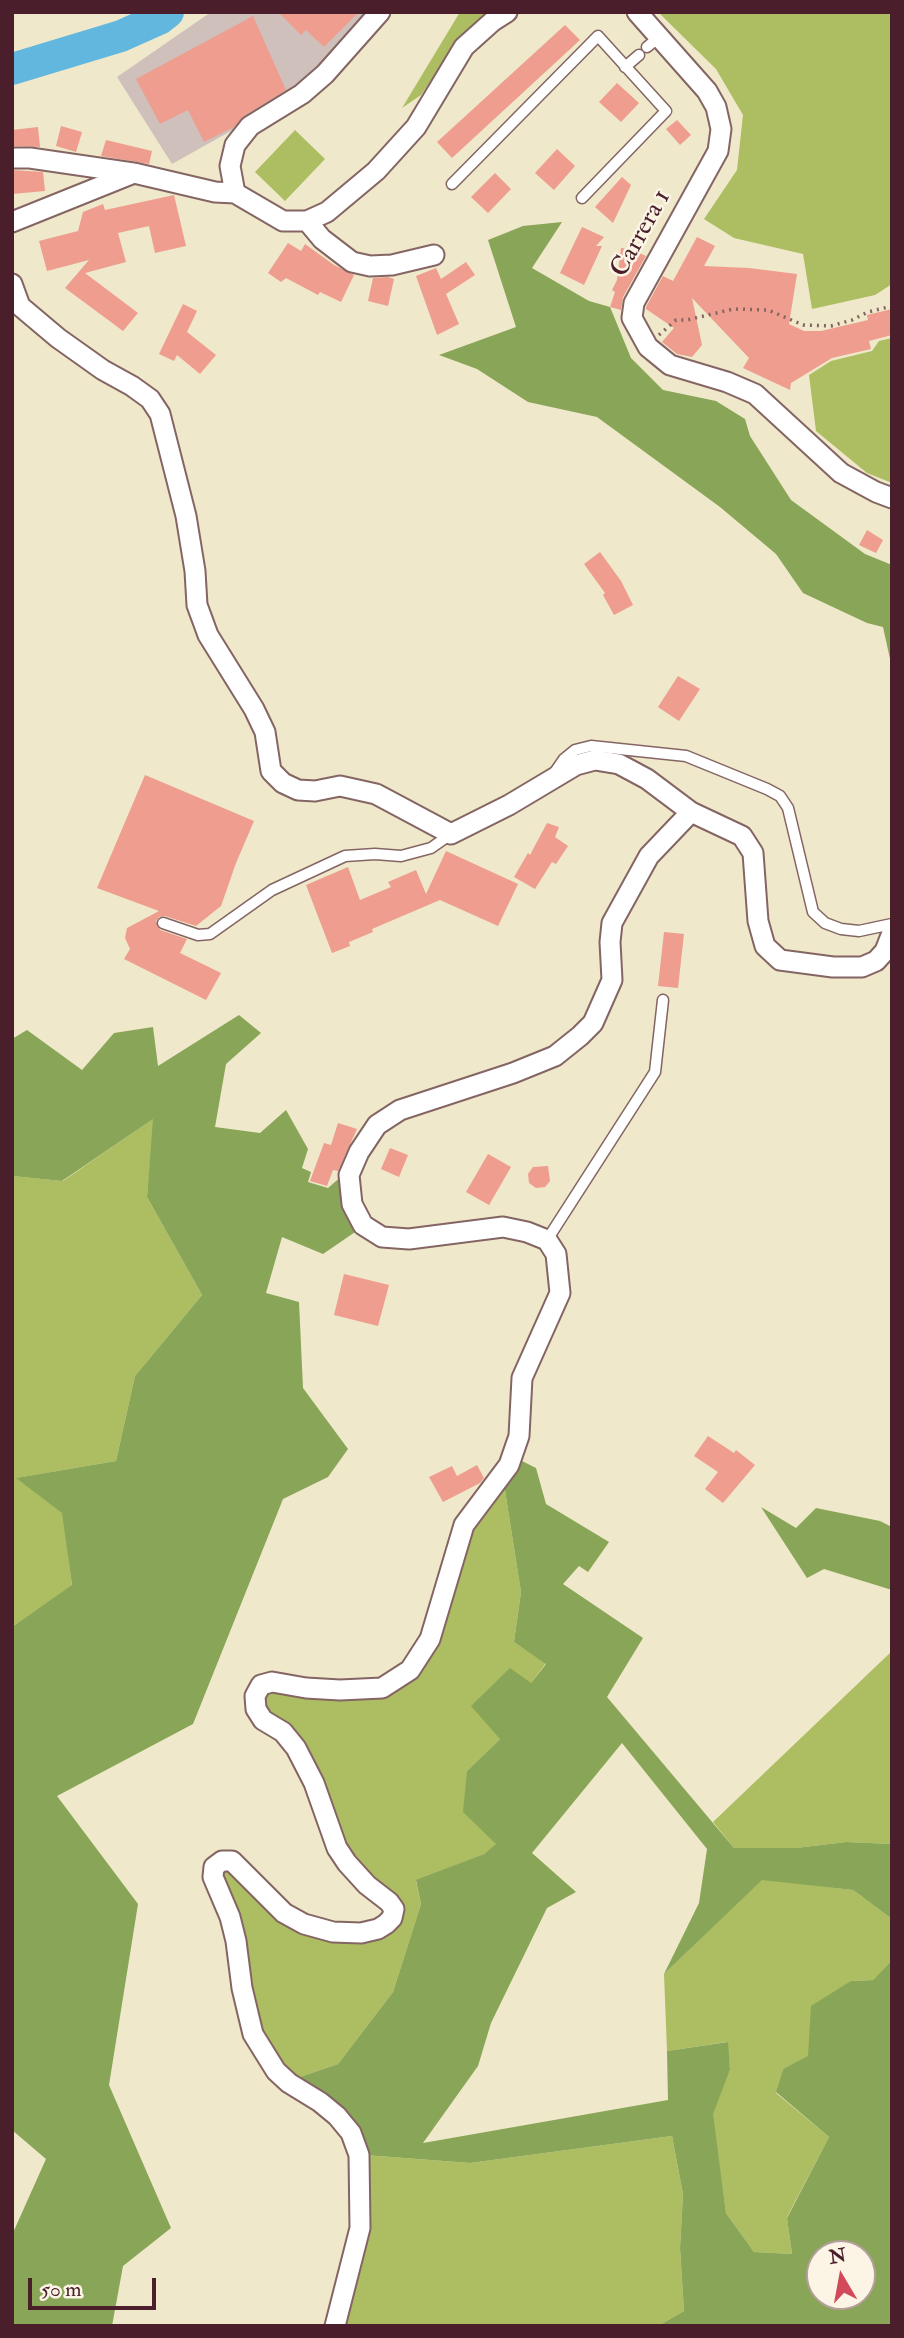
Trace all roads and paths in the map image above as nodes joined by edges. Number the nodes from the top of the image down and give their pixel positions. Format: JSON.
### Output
{"nodes":[{"id":1,"x":380,"y":12,"type":"edge"},
{"id":2,"x":508,"y":12,"type":"edge"},
{"id":3,"x":637,"y":12,"type":"edge"},
{"id":4,"x":648,"y":46,"type":"junction"},
{"id":5,"x":625,"y":67,"type":"junction"},
{"id":6,"x":12,"y":158,"type":"edge"},
{"id":7,"x":134,"y":173,"type":"junction"},
{"id":8,"x":452,"y":184,"type":"dead end"},
{"id":9,"x":235,"y":193,"type":"junction"},
{"id":10,"x":582,"y":198,"type":"dead end"},
{"id":11,"x":307,"y":221,"type":"junction"},
{"id":12,"x":12,"y":222,"type":"edge"},
{"id":13,"x":434,"y":255,"type":"dead end"},
{"id":14,"x":12,"y":284,"type":"edge"},
{"id":15,"x":892,"y":306,"type":"edge"},
{"id":16,"x":648,"y":347,"type":"junction"},
{"id":17,"x":892,"y":498,"type":"edge"},
{"id":18,"x":549,"y":780,"type":"junction"},
{"id":19,"x":691,"y":811,"type":"junction"},
{"id":20,"x":451,"y":834,"type":"junction"},
{"id":21,"x":163,"y":923,"type":"dead end"},
{"id":22,"x":892,"y":924,"type":"edge"},
{"id":23,"x":892,"y":933,"type":"edge"},
{"id":24,"x":663,"y":1000,"type":"dead end"},
{"id":25,"x":547,"y":1240,"type":"junction"},
{"id":26,"x":335,"y":2326,"type":"edge"}],
"edges":[{"from":1,"to":9,"type":"street"},
{"from":2,"to":11,"type":"street"},
{"from":3,"to":4,"type":"street","name":"Carrera 1"},
{"from":4,"to":5,"type":"lane"},
{"from":4,"to":16,"type":"street","name":"Carrera 1"},
{"from":5,"to":8,"type":"lane"},
{"from":5,"to":10,"type":"lane"},
{"from":6,"to":7,"type":"street"},
{"from":7,"to":9,"type":"street"},
{"from":7,"to":12,"type":"street"},
{"from":9,"to":11,"type":"street"},
{"from":11,"to":13,"type":"street"},
{"from":14,"to":20,"type":"street"},
{"from":15,"to":16,"type":"path"},
{"from":16,"to":17,"type":"street","name":"Carrera 1"},
{"from":18,"to":19,"type":"street"},
{"from":18,"to":20,"type":"street"},
{"from":18,"to":22,"type":"lane"},
{"from":19,"to":23,"type":"street"},
{"from":19,"to":25,"type":"street"},
{"from":20,"to":21,"type":"lane"},
{"from":24,"to":25,"type":"lane"},
{"from":25,"to":26,"type":"street"}]}
